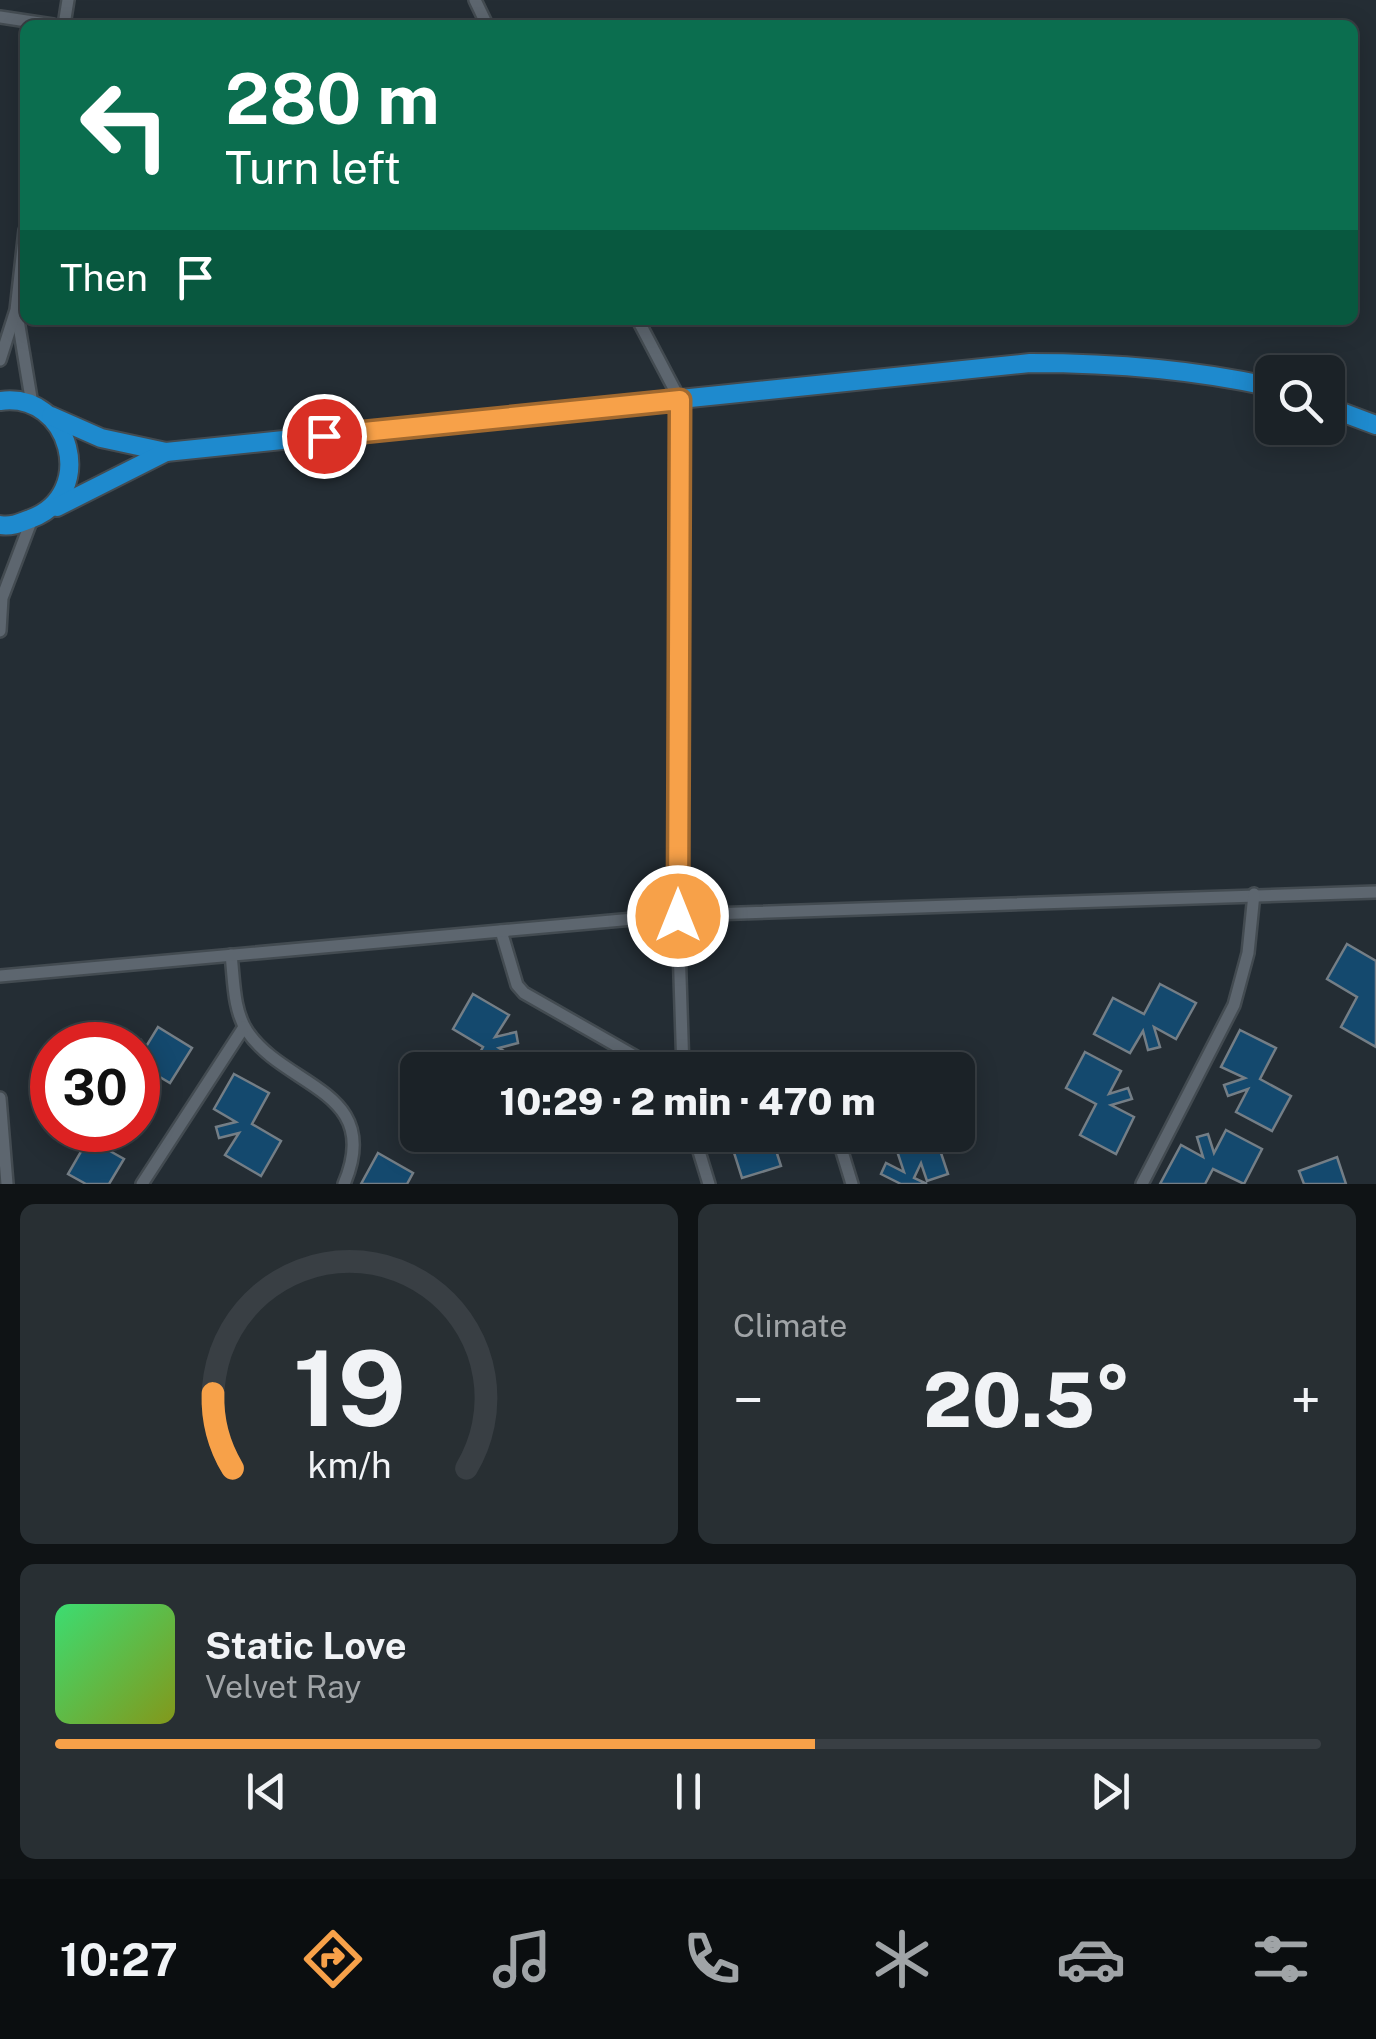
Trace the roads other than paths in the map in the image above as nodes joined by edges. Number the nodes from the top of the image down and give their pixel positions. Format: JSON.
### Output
{"nodes":[{"id":1,"x":20,"y":274,"type":"edge"},
{"id":2,"x":16,"y":310,"type":"junction"},
{"id":3,"x":641,"y":325,"type":"edge"},
{"id":4,"x":0,"y":360,"type":"edge"},
{"id":5,"x":1255,"y":384,"type":"edge"},
{"id":6,"x":680,"y":400,"type":"junction"},
{"id":7,"x":0,"y":401,"type":"edge"},
{"id":8,"x":32,"y":404,"type":"junction"},
{"id":9,"x":1345,"y":413,"type":"edge"},
{"id":10,"x":51,"y":416,"type":"junction"},
{"id":11,"x":1376,"y":425,"type":"edge"},
{"id":12,"x":166,"y":452,"type":"junction"},
{"id":13,"x":40,"y":516,"type":"junction"},
{"id":14,"x":0,"y":525,"type":"edge"},
{"id":15,"x":1,"y":595,"type":"edge"},
{"id":16,"x":0,"y":631,"type":"edge"},
{"id":17,"x":1376,"y":892,"type":"edge"},
{"id":18,"x":1254,"y":894,"type":"junction"},
{"id":19,"x":678,"y":916,"type":"junction"},
{"id":20,"x":502,"y":931,"type":"junction"},
{"id":21,"x":231,"y":955,"type":"junction"},
{"id":22,"x":0,"y":976,"type":"edge"},
{"id":23,"x":244,"y":1027,"type":"junction"},
{"id":24,"x":628,"y":1052,"type":"edge"},
{"id":25,"x":682,"y":1052,"type":"edge"},
{"id":26,"x":0,"y":1098,"type":"edge"},
{"id":27,"x":699,"y":1152,"type":"edge"},
{"id":28,"x":842,"y":1152,"type":"edge"},
{"id":29,"x":7,"y":1184,"type":"edge"},
{"id":30,"x":142,"y":1184,"type":"edge"},
{"id":31,"x":344,"y":1184,"type":"edge"},
{"id":32,"x":709,"y":1184,"type":"edge"},
{"id":33,"x":852,"y":1184,"type":"edge"},
{"id":34,"x":1142,"y":1184,"type":"edge"}],
"edges":[{"from":1,"to":2,"type":"street"},
{"from":2,"to":4,"type":"street"},
{"from":2,"to":8,"type":"street"},
{"from":3,"to":6,"type":"street"},
{"from":5,"to":6,"type":"highway"},
{"from":6,"to":12,"type":"highway"},
{"from":6,"to":19,"type":"street"},
{"from":7,"to":8,"type":"highway"},
{"from":8,"to":10,"type":"highway"},
{"from":9,"to":11,"type":"highway"},
{"from":10,"to":12,"type":"highway"},
{"from":10,"to":13,"type":"highway"},
{"from":12,"to":13,"type":"highway"},
{"from":13,"to":14,"type":"highway"},
{"from":13,"to":15,"type":"street"},
{"from":15,"to":16,"type":"street"},
{"from":17,"to":18,"type":"street"},
{"from":18,"to":19,"type":"street"},
{"from":18,"to":34,"type":"street"},
{"from":19,"to":20,"type":"street"},
{"from":19,"to":25,"type":"street"},
{"from":20,"to":21,"type":"street"},
{"from":20,"to":24,"type":"street"},
{"from":21,"to":22,"type":"street"},
{"from":21,"to":23,"type":"street"},
{"from":23,"to":30,"type":"street"},
{"from":23,"to":31,"type":"street"},
{"from":26,"to":29,"type":"street"},
{"from":27,"to":32,"type":"street"},
{"from":28,"to":33,"type":"street"}]}
